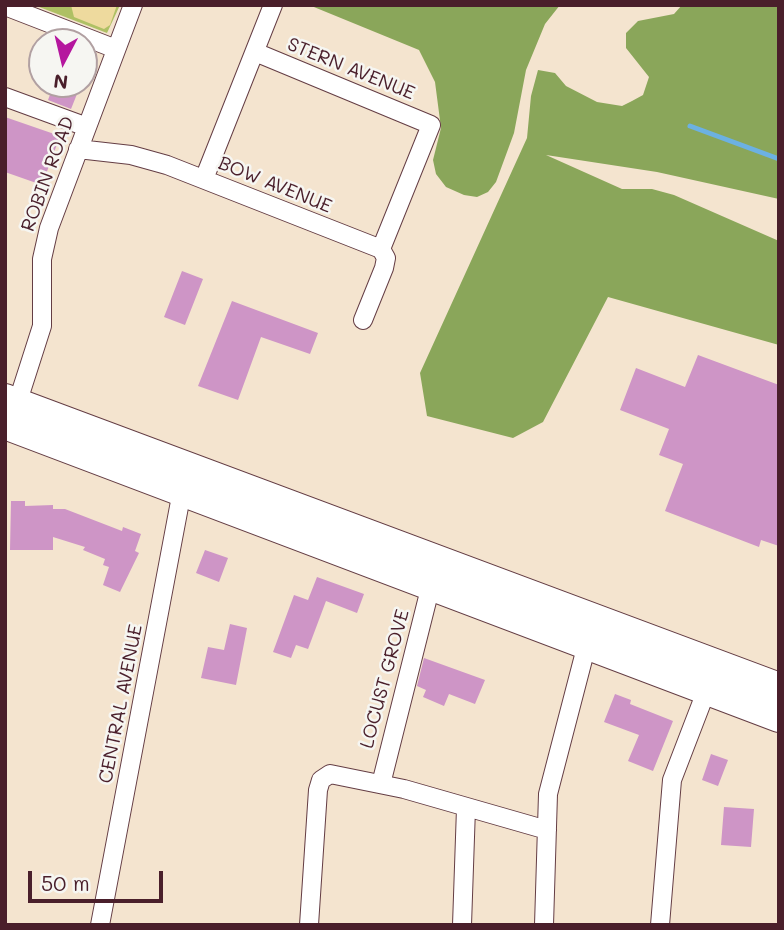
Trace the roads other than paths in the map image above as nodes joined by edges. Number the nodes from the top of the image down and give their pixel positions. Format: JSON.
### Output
{"nodes":[{"id":1,"x":133,"y":5,"type":"edge"},
{"id":2,"x":273,"y":5,"type":"edge"},
{"id":3,"x":5,"y":6,"type":"edge"},
{"id":4,"x":116,"y":49,"type":"junction"},
{"id":5,"x":254,"y":52,"type":"junction"},
{"id":6,"x":5,"y":97,"type":"edge"},
{"id":7,"x":87,"y":127,"type":"junction"},
{"id":8,"x":78,"y":149,"type":"junction"},
{"id":9,"x":204,"y":179,"type":"junction"},
{"id":10,"x":381,"y":249,"type":"junction"},
{"id":11,"x":363,"y":320,"type":"dead end"},
{"id":12,"x":9,"y":409,"type":"edge"},
{"id":13,"x":182,"y":491,"type":"junction"},
{"id":14,"x":431,"y":585,"type":"junction"},
{"id":15,"x":587,"y":644,"type":"junction"},
{"id":16,"x":779,"y":688,"type":"edge"},
{"id":17,"x":706,"y":690,"type":"junction"},
{"id":18,"x":779,"y":717,"type":"edge"},
{"id":19,"x":381,"y":783,"type":"junction"},
{"id":20,"x":466,"y":808,"type":"junction"},
{"id":21,"x":547,"y":830,"type":"junction"},
{"id":22,"x":100,"y":925,"type":"edge"},
{"id":23,"x":309,"y":925,"type":"edge"},
{"id":24,"x":462,"y":925,"type":"edge"},
{"id":25,"x":544,"y":925,"type":"edge"},
{"id":26,"x":660,"y":925,"type":"edge"}],
"edges":[{"from":1,"to":4,"type":"street","name":"ROBIN ROAD"},
{"from":2,"to":5,"type":"street"},
{"from":3,"to":4,"type":"street"},
{"from":4,"to":7,"type":"street","name":"ROBIN ROAD"},
{"from":5,"to":9,"type":"street"},
{"from":5,"to":10,"type":"street","name":"STERN AVENUE"},
{"from":6,"to":7,"type":"street"},
{"from":7,"to":8,"type":"street","name":"ROBIN ROAD"},
{"from":8,"to":9,"type":"street","name":"BOW AVENUE"},
{"from":8,"to":12,"type":"street","name":"ROBIN ROAD"},
{"from":9,"to":10,"type":"street","name":"BOW AVENUE"},
{"from":10,"to":11,"type":"street"},
{"from":12,"to":13,"type":"highway"},
{"from":12,"to":16,"type":"highway"},
{"from":13,"to":14,"type":"highway"},
{"from":13,"to":22,"type":"street","name":"CENTRAL AVENUE"},
{"from":14,"to":15,"type":"highway"},
{"from":14,"to":19,"type":"street","name":"LOCUST GROVE"},
{"from":15,"to":17,"type":"highway"},
{"from":15,"to":21,"type":"street"},
{"from":17,"to":18,"type":"highway"},
{"from":17,"to":26,"type":"street"},
{"from":19,"to":20,"type":"street"},
{"from":19,"to":23,"type":"street"},
{"from":20,"to":21,"type":"street"},
{"from":20,"to":24,"type":"street"},
{"from":21,"to":25,"type":"street"}]}
